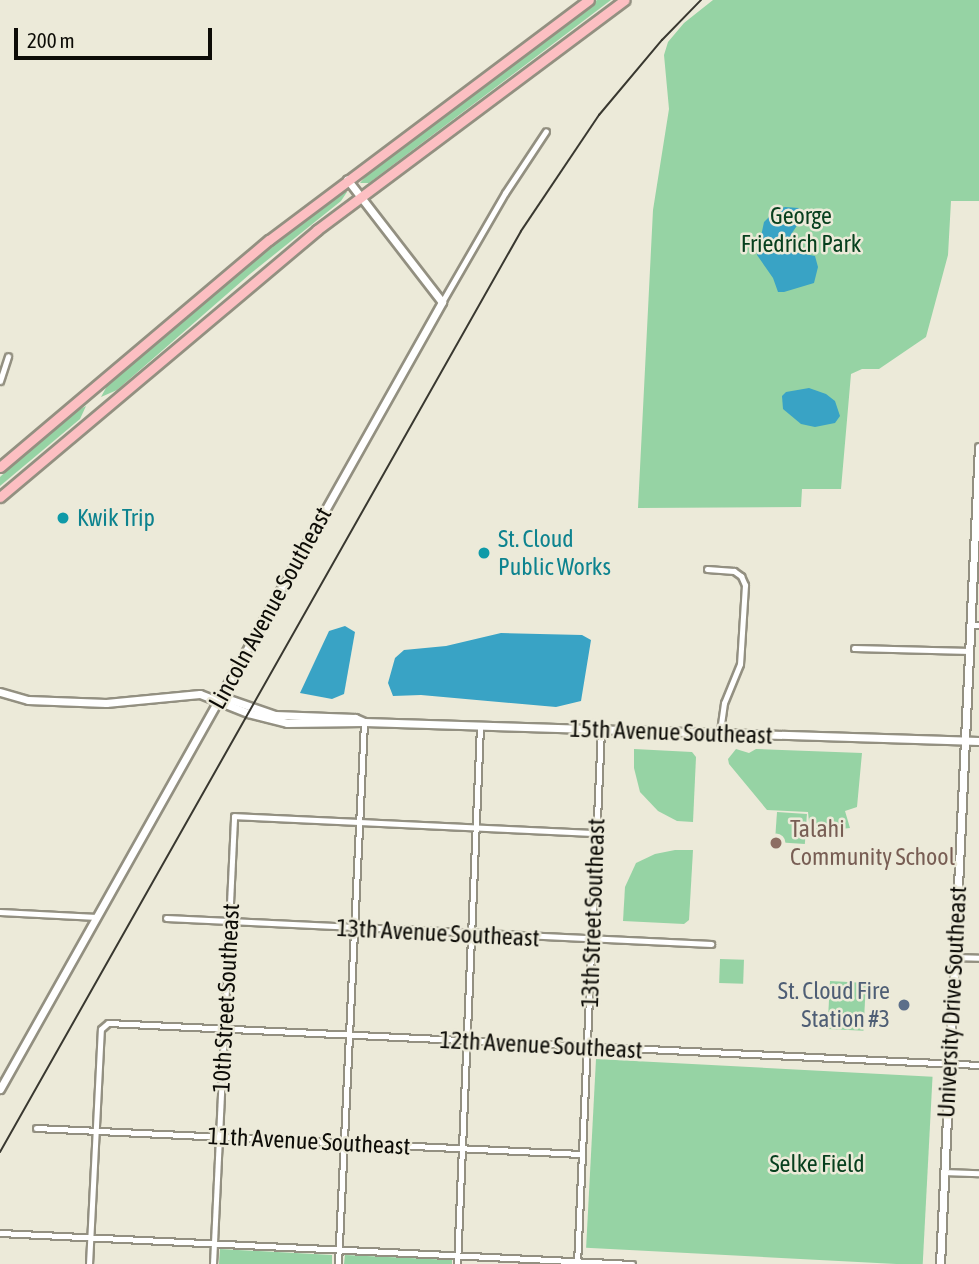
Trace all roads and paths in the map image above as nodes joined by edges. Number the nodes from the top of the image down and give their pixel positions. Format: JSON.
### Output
{"nodes":[{"id":1,"x":589,"y":0,"type":"edge"},
{"id":2,"x":625,"y":0,"type":"edge"},
{"id":3,"x":546,"y":131,"type":"dead end"},
{"id":4,"x":347,"y":179,"type":"junction"},
{"id":5,"x":361,"y":197,"type":"junction"},
{"id":6,"x":442,"y":302,"type":"junction"},
{"id":7,"x":8,"y":356,"type":"dead end"},
{"id":8,"x":0,"y":381,"type":"edge"},
{"id":9,"x":979,"y":447,"type":"edge"},
{"id":10,"x":0,"y":467,"type":"edge"},
{"id":11,"x":0,"y":497,"type":"edge"},
{"id":12,"x":706,"y":569,"type":"dead end"},
{"id":13,"x":975,"y":625,"type":"edge"},
{"id":14,"x":854,"y":648,"type":"dead end"},
{"id":15,"x":970,"y":651,"type":"junction"},
{"id":16,"x":0,"y":692,"type":"edge"},
{"id":17,"x":219,"y":700,"type":"junction"},
{"id":18,"x":364,"y":722,"type":"junction"},
{"id":19,"x":480,"y":727,"type":"junction"},
{"id":20,"x":601,"y":730,"type":"junction"},
{"id":21,"x":720,"y":733,"type":"junction"},
{"id":22,"x":979,"y":741,"type":"edge"},
{"id":23,"x":965,"y":742,"type":"junction"},
{"id":24,"x":359,"y":820,"type":"junction"},
{"id":25,"x":476,"y":828,"type":"junction"},
{"id":26,"x":596,"y":833,"type":"junction"},
{"id":27,"x":0,"y":912,"type":"edge"},
{"id":28,"x":97,"y":917,"type":"junction"},
{"id":29,"x":166,"y":918,"type":"dead end"},
{"id":30,"x":229,"y":922,"type":"junction"},
{"id":31,"x":354,"y":929,"type":"junction"},
{"id":32,"x":471,"y":935,"type":"junction"},
{"id":33,"x":592,"y":940,"type":"junction"},
{"id":34,"x":711,"y":944,"type":"dead end"},
{"id":35,"x":954,"y":957,"type":"junction"},
{"id":36,"x":979,"y":958,"type":"edge"},
{"id":37,"x":224,"y":1028,"type":"junction"},
{"id":38,"x":349,"y":1036,"type":"junction"},
{"id":39,"x":467,"y":1041,"type":"junction"},
{"id":40,"x":587,"y":1046,"type":"junction"},
{"id":41,"x":949,"y":1064,"type":"junction"},
{"id":42,"x":979,"y":1065,"type":"edge"},
{"id":43,"x":0,"y":1089,"type":"edge"},
{"id":44,"x":36,"y":1128,"type":"dead end"},
{"id":45,"x":96,"y":1130,"type":"junction"},
{"id":46,"x":219,"y":1136,"type":"junction"},
{"id":47,"x":344,"y":1143,"type":"junction"},
{"id":48,"x":462,"y":1148,"type":"junction"},
{"id":49,"x":582,"y":1154,"type":"junction"},
{"id":50,"x":943,"y":1172,"type":"junction"},
{"id":51,"x":979,"y":1174,"type":"edge"},
{"id":52,"x":0,"y":1233,"type":"edge"},
{"id":53,"x":90,"y":1238,"type":"junction"},
{"id":54,"x":214,"y":1243,"type":"junction"},
{"id":55,"x":339,"y":1250,"type":"junction"},
{"id":56,"x":457,"y":1256,"type":"junction"},
{"id":57,"x":577,"y":1263,"type":"edge"},
{"id":58,"x":89,"y":1264,"type":"edge"},
{"id":59,"x":214,"y":1264,"type":"edge"},
{"id":60,"x":338,"y":1264,"type":"edge"},
{"id":61,"x":457,"y":1264,"type":"edge"},
{"id":62,"x":632,"y":1264,"type":"edge"},
{"id":63,"x":940,"y":1264,"type":"edge"}],
"edges":[{"from":1,"to":4,"type":"highway"},
{"from":2,"to":5,"type":"highway"},
{"from":3,"to":6,"type":"street","name":"Lincoln Avenue Southeast"},
{"from":4,"to":5,"type":"street"},
{"from":4,"to":10,"type":"highway"},
{"from":5,"to":6,"type":"street"},
{"from":5,"to":11,"type":"highway"},
{"from":6,"to":17,"type":"street","name":"Lincoln Avenue Southeast"},
{"from":7,"to":8,"type":"street"},
{"from":9,"to":13,"type":"street","name":"University Drive Southeast"},
{"from":12,"to":21,"type":"street"},
{"from":13,"to":15,"type":"street","name":"University Drive Southeast"},
{"from":14,"to":15,"type":"street"},
{"from":15,"to":23,"type":"street","name":"University Drive Southeast"},
{"from":16,"to":17,"type":"street","name":"15th Avenue Southeast"},
{"from":17,"to":18,"type":"street","name":"15th Avenue Southeast"},
{"from":17,"to":28,"type":"street","name":"Lincoln Avenue Southeast"},
{"from":18,"to":19,"type":"street","name":"15th Avenue Southeast"},
{"from":18,"to":24,"type":"street"},
{"from":19,"to":20,"type":"street","name":"15th Avenue Southeast"},
{"from":19,"to":25,"type":"street"},
{"from":20,"to":21,"type":"street","name":"15th Avenue Southeast"},
{"from":20,"to":26,"type":"street","name":"13th Street Southeast"},
{"from":21,"to":23,"type":"street","name":"15th Avenue Southeast"},
{"from":22,"to":23,"type":"street","name":"15th Avenue Southeast"},
{"from":23,"to":35,"type":"street","name":"University Drive Southeast"},
{"from":24,"to":25,"type":"street"},
{"from":24,"to":30,"type":"street","name":"10th Street Southeast"},
{"from":24,"to":31,"type":"street"},
{"from":25,"to":26,"type":"street"},
{"from":25,"to":32,"type":"street"},
{"from":26,"to":33,"type":"street","name":"13th Street Southeast"},
{"from":27,"to":28,"type":"street"},
{"from":28,"to":43,"type":"street","name":"Lincoln Avenue Southeast"},
{"from":29,"to":30,"type":"street","name":"13th Avenue Southeast"},
{"from":30,"to":31,"type":"street","name":"13th Avenue Southeast"},
{"from":30,"to":37,"type":"street","name":"10th Street Southeast"},
{"from":31,"to":32,"type":"street","name":"13th Avenue Southeast"},
{"from":31,"to":38,"type":"street"},
{"from":32,"to":33,"type":"street","name":"13th Avenue Southeast"},
{"from":32,"to":39,"type":"street"},
{"from":33,"to":34,"type":"street","name":"13th Avenue Southeast"},
{"from":33,"to":40,"type":"street","name":"13th Street Southeast"},
{"from":35,"to":36,"type":"street"},
{"from":35,"to":41,"type":"street","name":"University Drive Southeast"},
{"from":37,"to":38,"type":"street","name":"12th Avenue Southeast"},
{"from":37,"to":45,"type":"street","name":"12th Avenue Southeast"},
{"from":37,"to":46,"type":"street","name":"10th Street Southeast"},
{"from":38,"to":39,"type":"street","name":"12th Avenue Southeast"},
{"from":38,"to":47,"type":"street"},
{"from":39,"to":40,"type":"street","name":"12th Avenue Southeast"},
{"from":39,"to":48,"type":"street"},
{"from":40,"to":41,"type":"street","name":"12th Avenue Southeast"},
{"from":40,"to":49,"type":"street","name":"13th Street Southeast"},
{"from":41,"to":42,"type":"street","name":"12th Avenue Southeast"},
{"from":41,"to":50,"type":"street","name":"University Drive Southeast"},
{"from":44,"to":45,"type":"street","name":"11th Avenue Southeast"},
{"from":45,"to":46,"type":"street","name":"11th Avenue Southeast"},
{"from":45,"to":53,"type":"street"},
{"from":46,"to":47,"type":"street","name":"11th Avenue Southeast"},
{"from":46,"to":54,"type":"street","name":"10th Street Southeast"},
{"from":47,"to":48,"type":"street","name":"11th Avenue Southeast"},
{"from":47,"to":55,"type":"street"},
{"from":48,"to":49,"type":"street","name":"11th Avenue Southeast"},
{"from":48,"to":56,"type":"street"},
{"from":49,"to":57,"type":"street","name":"13th Street Southeast"},
{"from":50,"to":51,"type":"street"},
{"from":50,"to":63,"type":"street","name":"University Drive Southeast"},
{"from":52,"to":53,"type":"street"},
{"from":53,"to":54,"type":"street"},
{"from":53,"to":58,"type":"street"},
{"from":54,"to":55,"type":"street"},
{"from":54,"to":59,"type":"street","name":"10th Street Southeast"},
{"from":55,"to":56,"type":"street"},
{"from":55,"to":60,"type":"street"},
{"from":56,"to":57,"type":"street"},
{"from":56,"to":61,"type":"street"},
{"from":57,"to":62,"type":"street"}]}
